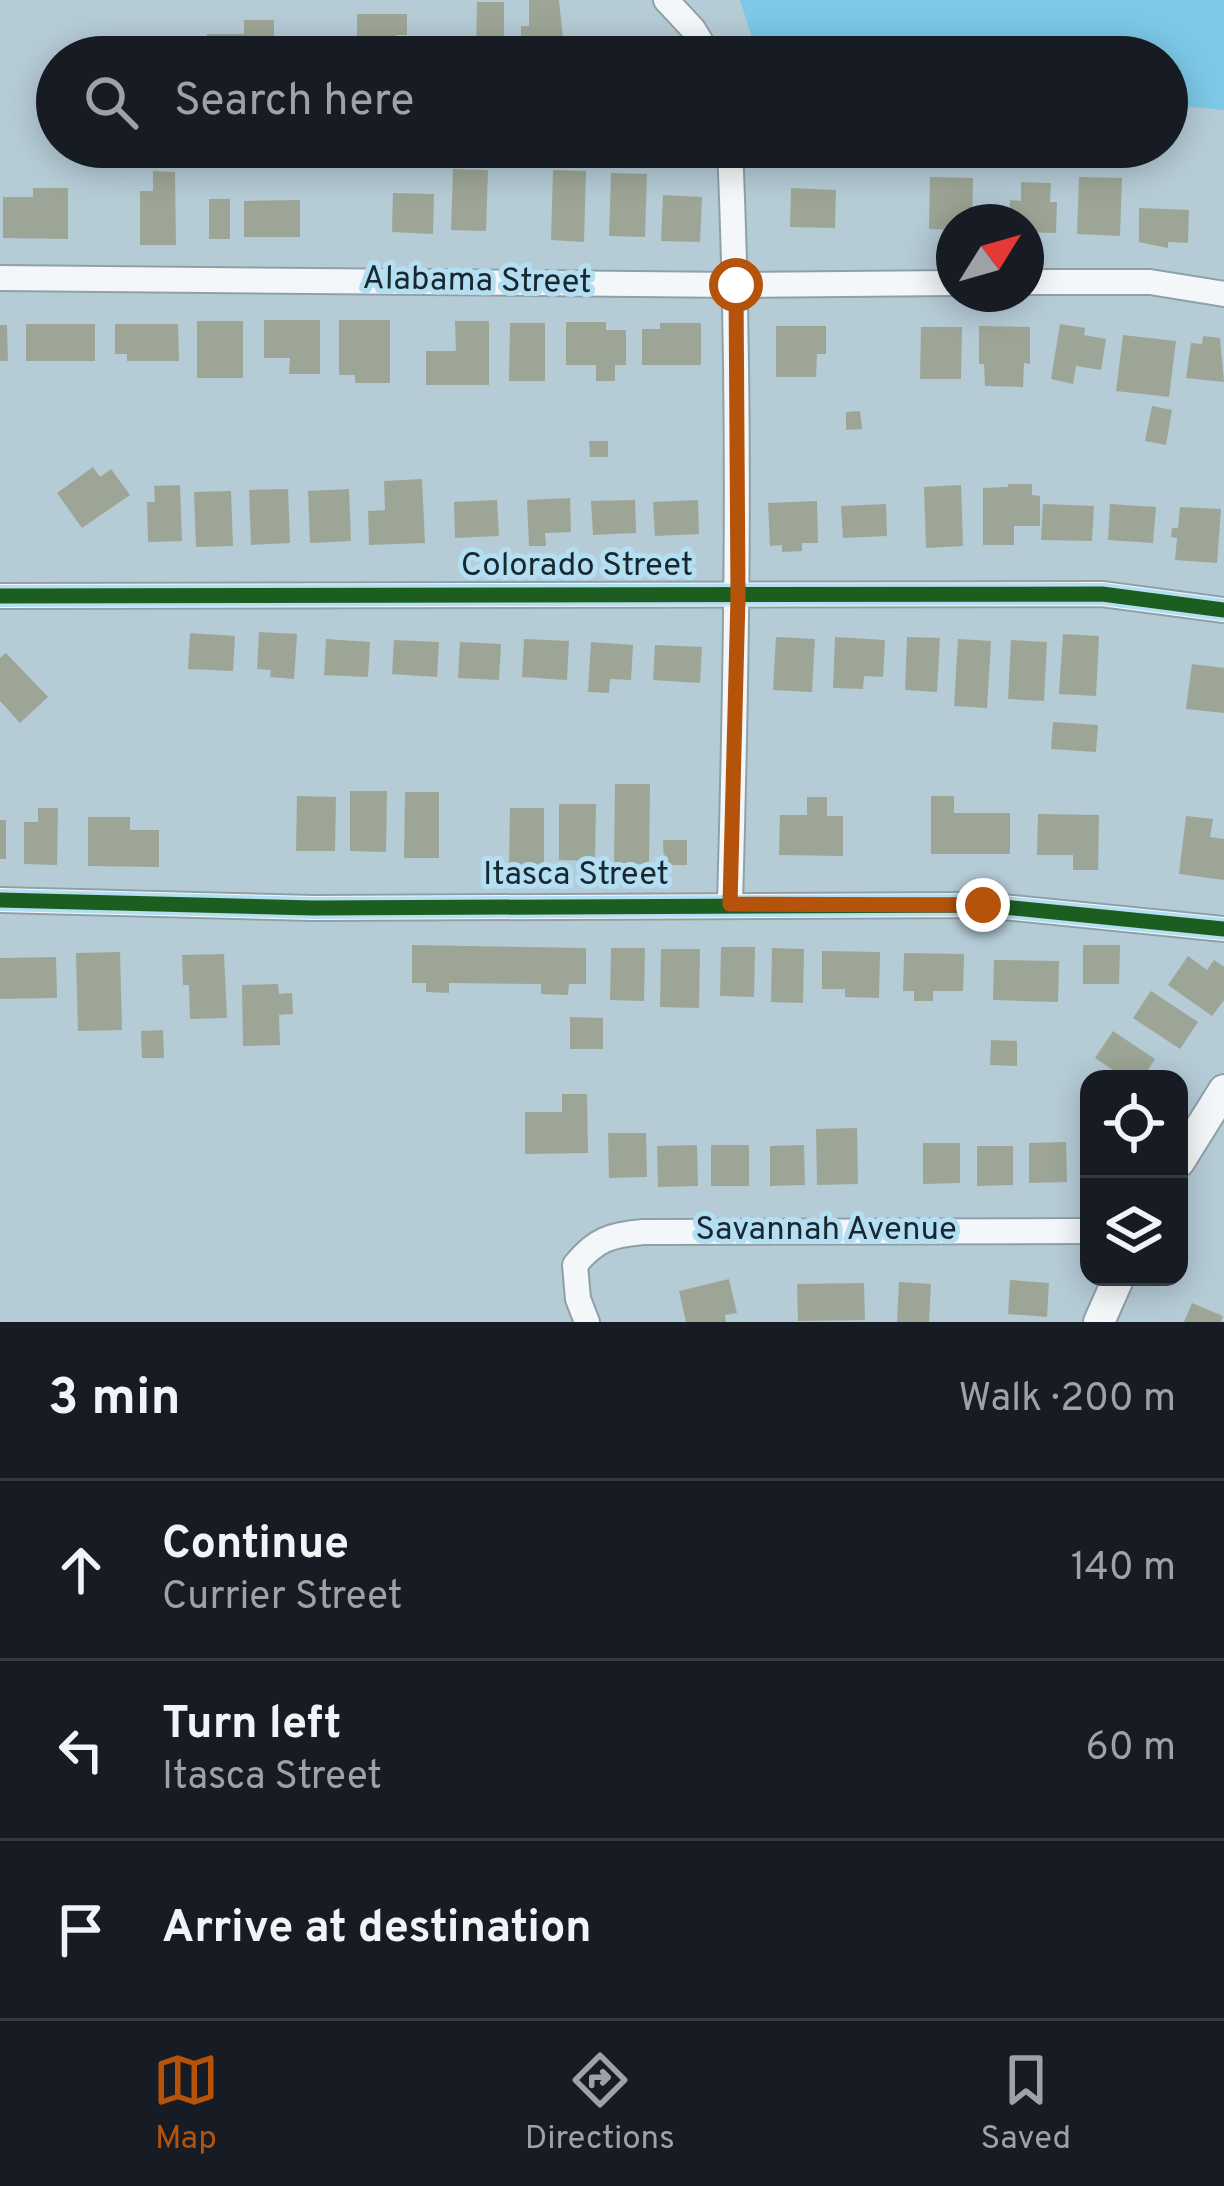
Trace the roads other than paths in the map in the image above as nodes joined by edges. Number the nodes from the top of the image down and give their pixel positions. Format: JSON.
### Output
{"nodes":[{"id":1,"x":666,"y":0,"type":"edge"},
{"id":2,"x":697,"y":36,"type":"edge"},
{"id":3,"x":731,"y":168,"type":"edge"},
{"id":4,"x":0,"y":278,"type":"edge"},
{"id":5,"x":1044,"y":282,"type":"edge"},
{"id":6,"x":936,"y":283,"type":"edge"},
{"id":7,"x":736,"y":285,"type":"junction"},
{"id":8,"x":1224,"y":294,"type":"edge"},
{"id":9,"x":0,"y":596,"type":"edge"},
{"id":10,"x":738,"y":597,"type":"junction"},
{"id":11,"x":1224,"y":610,"type":"edge"},
{"id":12,"x":0,"y":900,"type":"edge"},
{"id":13,"x":730,"y":904,"type":"junction"},
{"id":14,"x":1224,"y":929,"type":"edge"},
{"id":15,"x":1224,"y":1090,"type":"edge"},
{"id":16,"x":1188,"y":1148,"type":"edge"},
{"id":17,"x":1080,"y":1231,"type":"edge"},
{"id":18,"x":1115,"y":1286,"type":"edge"},
{"id":19,"x":587,"y":1322,"type":"edge"},
{"id":20,"x":1099,"y":1322,"type":"edge"}],
"edges":[{"from":1,"to":2,"type":"street"},
{"from":3,"to":7,"type":"street"},
{"from":4,"to":7,"type":"street","name":"Alabama Street"},
{"from":5,"to":8,"type":"street"},
{"from":6,"to":7,"type":"street","name":"Alabama Street"},
{"from":7,"to":10,"type":"street"},
{"from":9,"to":10,"type":"street","name":"Colorado Street"},
{"from":10,"to":11,"type":"street","name":"Colorado Street"},
{"from":10,"to":13,"type":"street"},
{"from":12,"to":13,"type":"street","name":"Itasca Street"},
{"from":13,"to":14,"type":"street","name":"Itasca Street"},
{"from":15,"to":16,"type":"street"},
{"from":17,"to":19,"type":"street","name":"Savannah Avenue"},
{"from":18,"to":20,"type":"street"}]}
